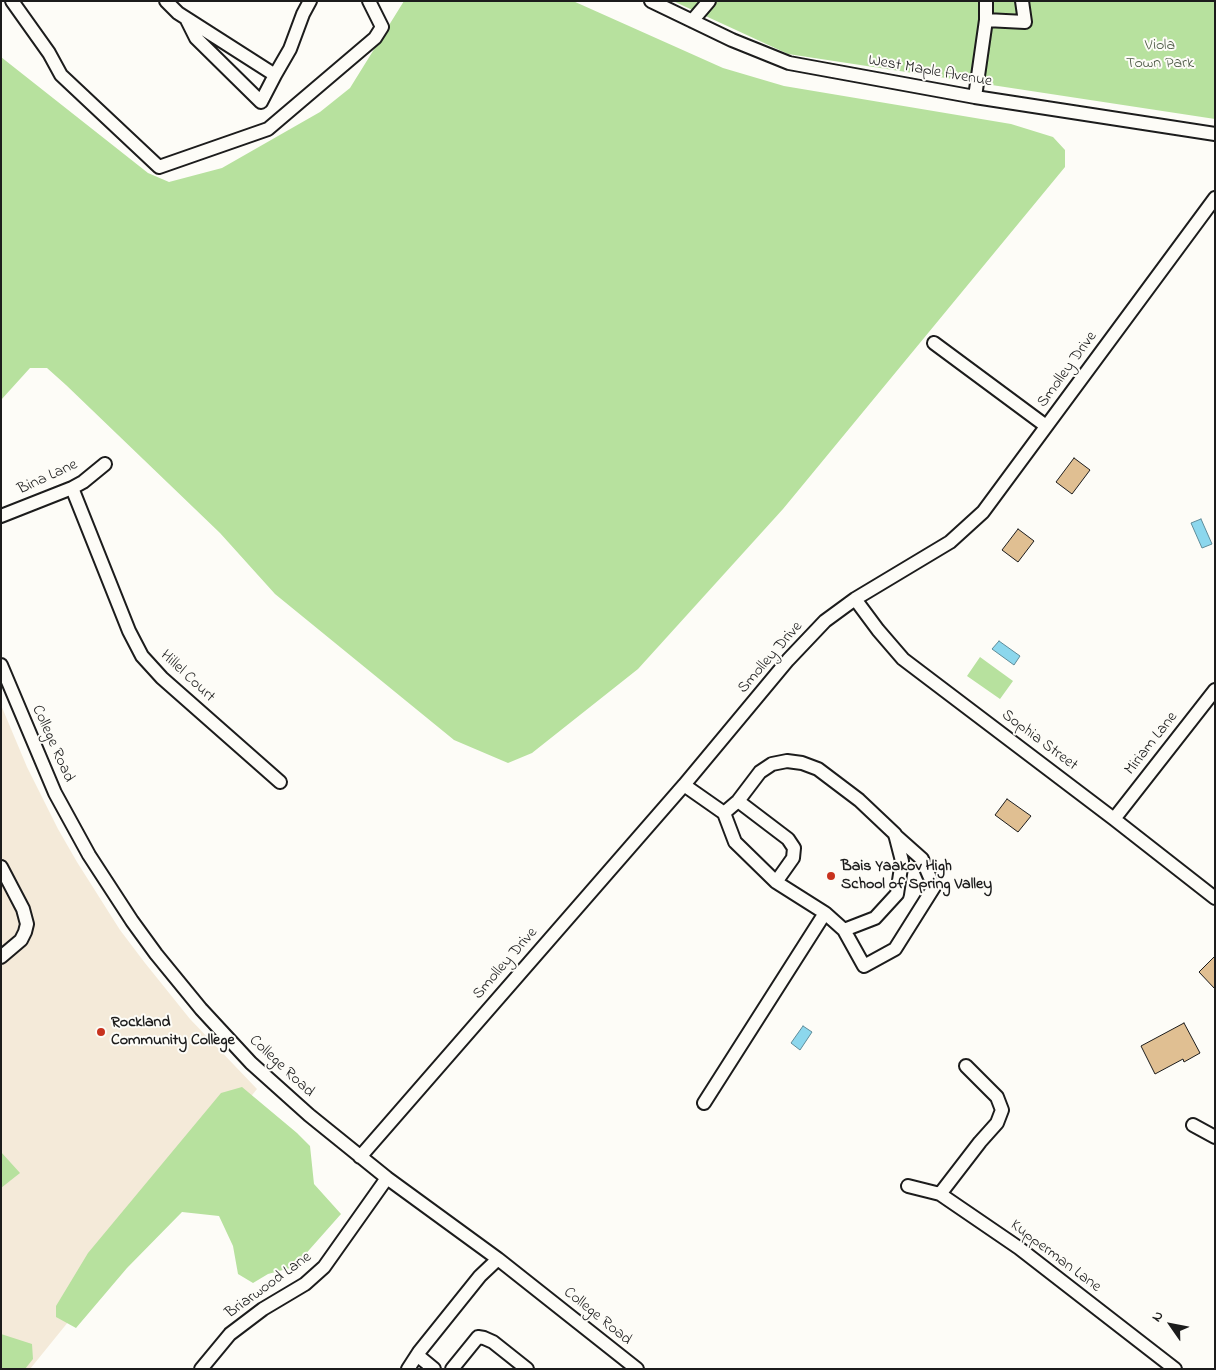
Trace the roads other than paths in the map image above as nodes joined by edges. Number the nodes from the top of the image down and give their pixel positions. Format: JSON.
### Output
{"nodes":[{"id":1,"x":12,"y":1,"type":"edge"},
{"id":2,"x":166,"y":1,"type":"edge"},
{"id":3,"x":310,"y":1,"type":"edge"},
{"id":4,"x":369,"y":1,"type":"edge"},
{"id":5,"x":650,"y":1,"type":"edge"},
{"id":6,"x":709,"y":1,"type":"edge"},
{"id":7,"x":986,"y":1,"type":"edge"},
{"id":8,"x":1022,"y":1,"type":"edge"},
{"id":9,"x":186,"y":19,"type":"junction"},
{"id":10,"x":986,"y":20,"type":"junction"},
{"id":11,"x":692,"y":21,"type":"junction"},
{"id":12,"x":275,"y":75,"type":"junction"},
{"id":13,"x":975,"y":97,"type":"junction"},
{"id":14,"x":1215,"y":134,"type":"edge"},
{"id":15,"x":1215,"y":198,"type":"edge"},
{"id":16,"x":934,"y":343,"type":"dead end"},
{"id":17,"x":1046,"y":426,"type":"junction"},
{"id":18,"x":105,"y":464,"type":"dead end"},
{"id":19,"x":72,"y":488,"type":"junction"},
{"id":20,"x":1,"y":516,"type":"edge"},
{"id":21,"x":855,"y":599,"type":"junction"},
{"id":22,"x":1,"y":665,"type":"edge"},
{"id":23,"x":1215,"y":690,"type":"edge"},
{"id":24,"x":280,"y":782,"type":"dead end"},
{"id":25,"x":684,"y":784,"type":"junction"},
{"id":26,"x":738,"y":801,"type":"junction"},
{"id":27,"x":724,"y":814,"type":"junction"},
{"id":28,"x":1114,"y":818,"type":"junction"},
{"id":29,"x":895,"y":834,"type":"junction"},
{"id":30,"x":1,"y":867,"type":"edge"},
{"id":31,"x":776,"y":882,"type":"junction"},
{"id":32,"x":1215,"y":898,"type":"edge"},
{"id":33,"x":825,"y":913,"type":"junction"},
{"id":34,"x":844,"y":930,"type":"junction"},
{"id":35,"x":1,"y":957,"type":"edge"},
{"id":36,"x":966,"y":1066,"type":"dead end"},
{"id":37,"x":704,"y":1103,"type":"dead end"},
{"id":38,"x":1193,"y":1125,"type":"dead end"},
{"id":39,"x":1215,"y":1137,"type":"edge"},
{"id":40,"x":360,"y":1157,"type":"junction"},
{"id":41,"x":387,"y":1178,"type":"junction"},
{"id":42,"x":908,"y":1186,"type":"dead end"},
{"id":43,"x":940,"y":1194,"type":"junction"},
{"id":44,"x":498,"y":1258,"type":"junction"},
{"id":45,"x":417,"y":1356,"type":"junction"},
{"id":46,"x":201,"y":1369,"type":"edge"},
{"id":47,"x":408,"y":1369,"type":"edge"},
{"id":48,"x":434,"y":1369,"type":"edge"},
{"id":49,"x":452,"y":1369,"type":"edge"},
{"id":50,"x":527,"y":1369,"type":"edge"},
{"id":51,"x":636,"y":1369,"type":"edge"},
{"id":52,"x":1175,"y":1369,"type":"edge"}],
"edges":[{"from":1,"to":4,"type":"street"},
{"from":2,"to":9,"type":"street"},
{"from":3,"to":12,"type":"street"},
{"from":5,"to":11,"type":"street","name":"West Maple Avenue"},
{"from":6,"to":11,"type":"street"},
{"from":7,"to":10,"type":"street"},
{"from":8,"to":10,"type":"street"},
{"from":9,"to":12,"type":"street"},
{"from":9,"to":12,"type":"street"},
{"from":10,"to":13,"type":"street"},
{"from":11,"to":13,"type":"street","name":"West Maple Avenue"},
{"from":13,"to":14,"type":"street","name":"West Maple Avenue"},
{"from":15,"to":17,"type":"street","name":"Smolley Drive"},
{"from":16,"to":17,"type":"street"},
{"from":17,"to":21,"type":"street","name":"Smolley Drive"},
{"from":18,"to":19,"type":"street","name":"Bina Lane"},
{"from":19,"to":20,"type":"street","name":"Bina Lane"},
{"from":19,"to":24,"type":"street","name":"Hillel Court"},
{"from":21,"to":25,"type":"street","name":"Smolley Drive"},
{"from":21,"to":28,"type":"street","name":"Sophia Street"},
{"from":22,"to":40,"type":"street","name":"College Road"},
{"from":23,"to":28,"type":"street","name":"Miriam Lane"},
{"from":25,"to":27,"type":"street"},
{"from":25,"to":40,"type":"street","name":"Smolley Drive"},
{"from":26,"to":27,"type":"street"},
{"from":26,"to":29,"type":"street"},
{"from":26,"to":31,"type":"street"},
{"from":27,"to":31,"type":"street"},
{"from":28,"to":32,"type":"street","name":"Sophia Street"},
{"from":29,"to":34,"type":"street"},
{"from":29,"to":34,"type":"street"},
{"from":30,"to":35,"type":"street"},
{"from":31,"to":33,"type":"street"},
{"from":33,"to":34,"type":"street"},
{"from":33,"to":37,"type":"street"},
{"from":36,"to":43,"type":"street"},
{"from":38,"to":39,"type":"street"},
{"from":40,"to":41,"type":"street","name":"College Road"},
{"from":41,"to":44,"type":"street","name":"College Road"},
{"from":41,"to":46,"type":"street","name":"Briarwood Lane"},
{"from":42,"to":43,"type":"street","name":"Kupperman Lane"},
{"from":43,"to":52,"type":"street","name":"Kupperman Lane"},
{"from":44,"to":45,"type":"street"},
{"from":44,"to":51,"type":"street","name":"College Road"},
{"from":45,"to":47,"type":"street"},
{"from":45,"to":48,"type":"street"},
{"from":49,"to":50,"type":"street"}]}
